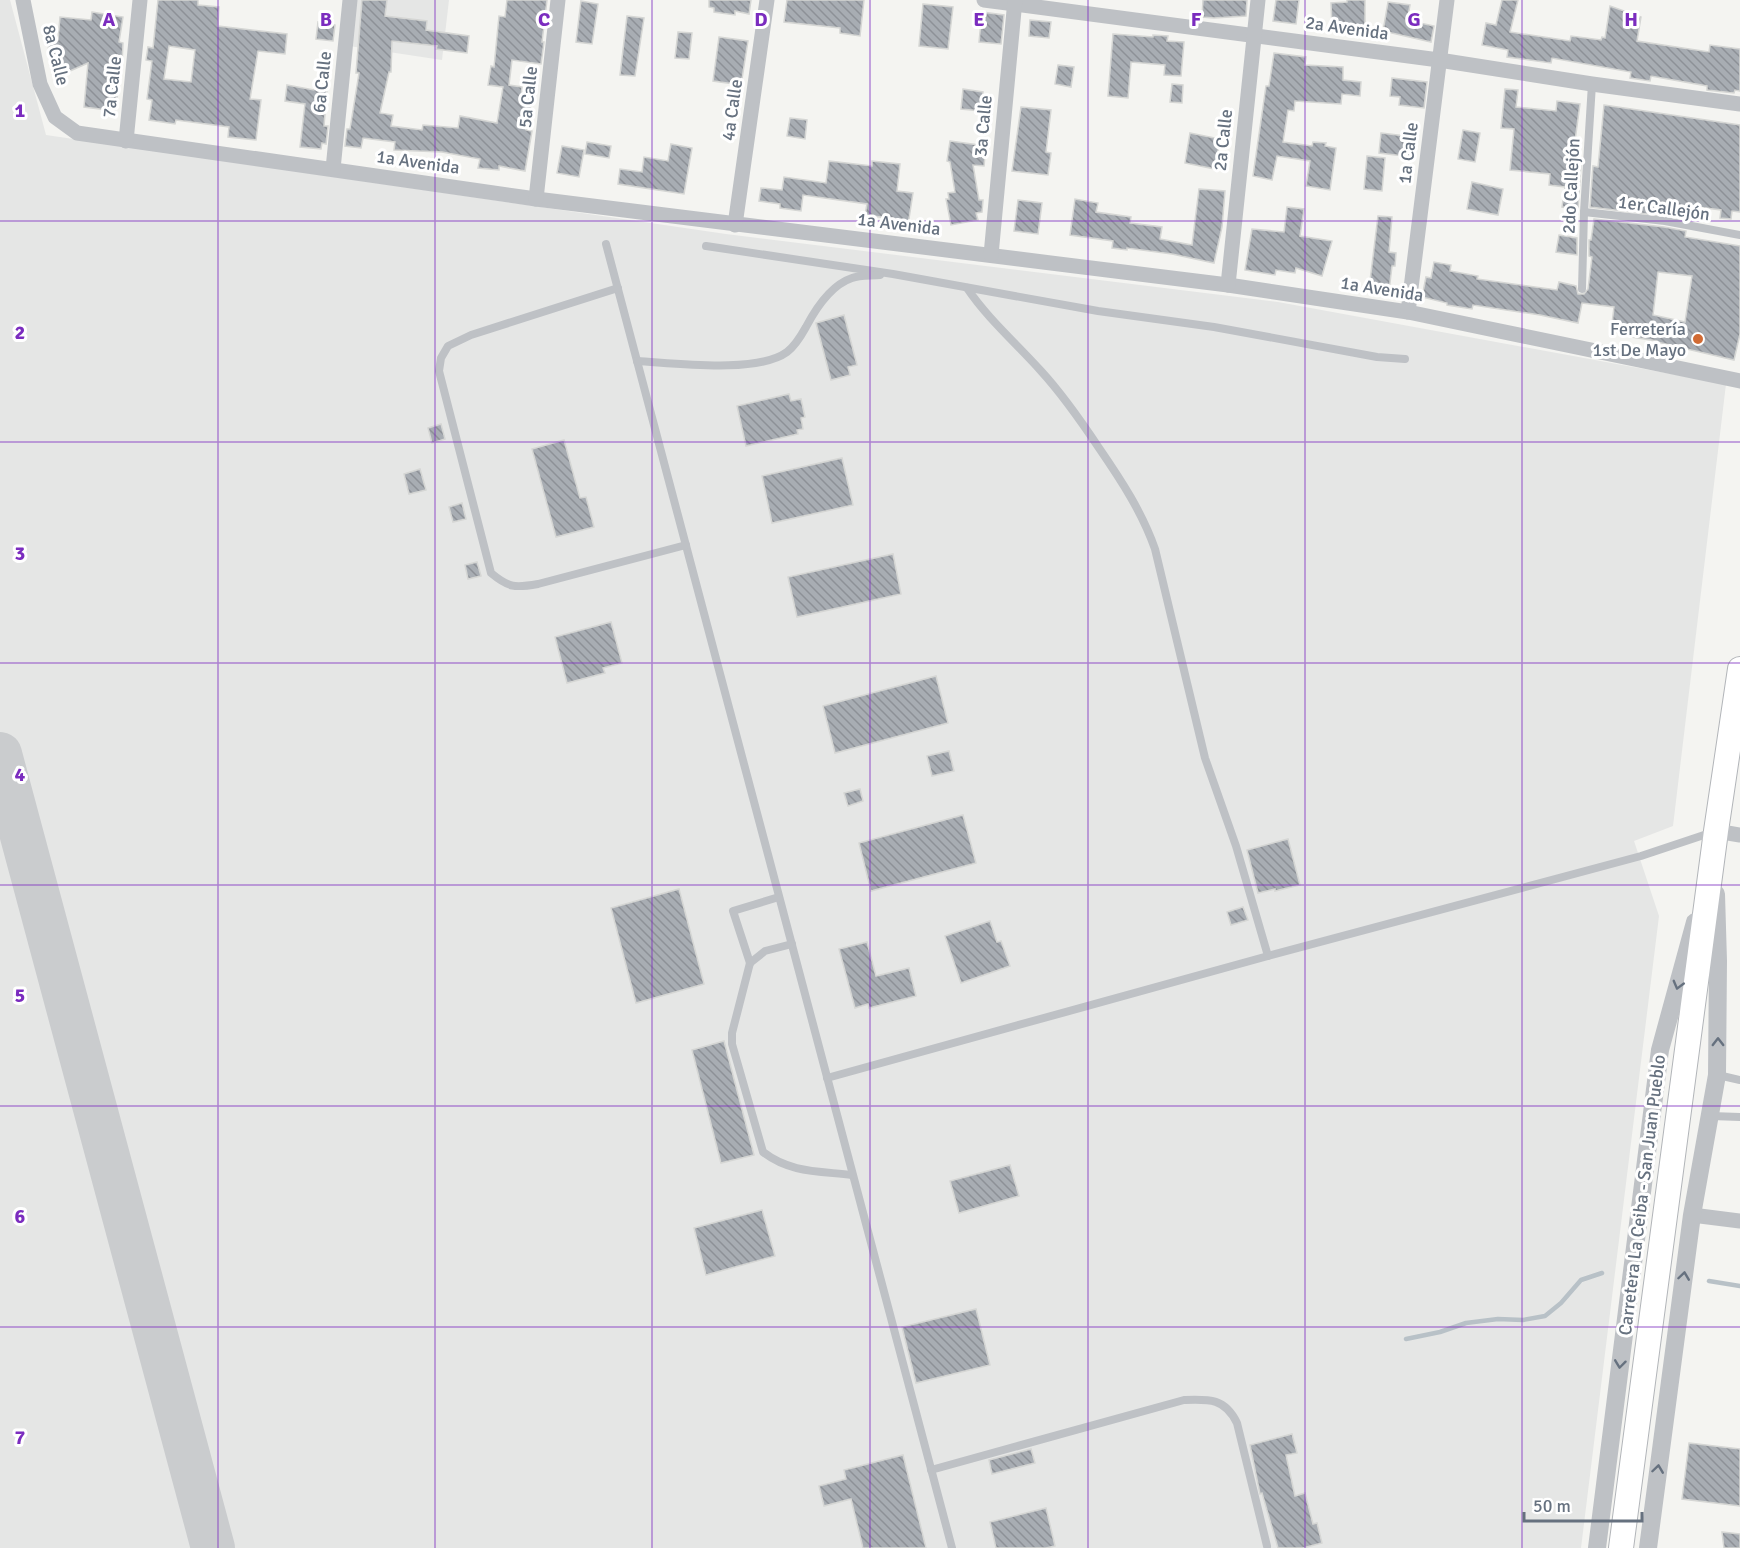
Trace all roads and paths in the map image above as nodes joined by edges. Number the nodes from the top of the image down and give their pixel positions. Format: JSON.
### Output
{"nodes":[{"id":1,"x":23,"y":0,"type":"edge"},
{"id":2,"x":141,"y":0,"type":"edge"},
{"id":3,"x":350,"y":0,"type":"edge"},
{"id":4,"x":558,"y":0,"type":"edge"},
{"id":5,"x":766,"y":0,"type":"edge"},
{"id":6,"x":984,"y":0,"type":"edge"},
{"id":7,"x":1258,"y":0,"type":"edge"},
{"id":8,"x":1447,"y":0,"type":"edge"},
{"id":9,"x":1015,"y":2,"type":"edge"},
{"id":10,"x":1254,"y":35,"type":"junction"},
{"id":11,"x":1439,"y":60,"type":"junction"},
{"id":12,"x":1592,"y":84,"type":"junction"},
{"id":13,"x":1740,"y":104,"type":"edge"},
{"id":14,"x":55,"y":117,"type":"joint"},
{"id":15,"x":126,"y":141,"type":"junction"},
{"id":16,"x":333,"y":169,"type":"junction"},
{"id":17,"x":536,"y":199,"type":"junction"},
{"id":18,"x":1584,"y":212,"type":"junction"},
{"id":19,"x":735,"y":225,"type":"junction"},
{"id":20,"x":1740,"y":235,"type":"edge"},
{"id":21,"x":606,"y":244,"type":"dead end"},
{"id":22,"x":706,"y":246,"type":"dead end"},
{"id":23,"x":991,"y":255,"type":"junction"},
{"id":24,"x":893,"y":274,"type":"junction"},
{"id":25,"x":1228,"y":285,"type":"junction"},
{"id":26,"x":618,"y":288,"type":"junction"},
{"id":27,"x":967,"y":288,"type":"junction"},
{"id":28,"x":1582,"y":289,"type":"dead end"},
{"id":29,"x":1408,"y":312,"type":"junction"},
{"id":30,"x":1405,"y":359,"type":"dead end"},
{"id":31,"x":637,"y":361,"type":"junction"},
{"id":32,"x":1740,"y":381,"type":"edge"},
{"id":33,"x":686,"y":545,"type":"junction"},
{"id":34,"x":1740,"y":669,"type":"edge"},
{"id":35,"x":1740,"y":835,"type":"edge"},
{"id":36,"x":1715,"y":839,"type":"junction"},
{"id":37,"x":779,"y":897,"type":"junction"},
{"id":38,"x":792,"y":944,"type":"junction"},
{"id":39,"x":1268,"y":956,"type":"junction"},
{"id":40,"x":750,"y":963,"type":"junction"},
{"id":41,"x":1718,"y":1075,"type":"junction"},
{"id":42,"x":827,"y":1078,"type":"junction"},
{"id":43,"x":1740,"y":1080,"type":"edge"},
{"id":44,"x":1711,"y":1116,"type":"junction"},
{"id":45,"x":1740,"y":1117,"type":"edge"},
{"id":46,"x":852,"y":1175,"type":"junction"},
{"id":47,"x":1692,"y":1215,"type":"junction"},
{"id":48,"x":1740,"y":1221,"type":"edge"},
{"id":49,"x":931,"y":1470,"type":"junction"},
{"id":50,"x":1267,"y":1546,"type":"dead end"},
{"id":51,"x":952,"y":1548,"type":"edge"},
{"id":52,"x":1597,"y":1548,"type":"edge"},
{"id":53,"x":1621,"y":1548,"type":"edge"},
{"id":54,"x":1648,"y":1548,"type":"edge"}],
"edges":[{"from":1,"to":14,"type":"street","name":"8a Calle"},
{"from":2,"to":15,"type":"street","name":"7a Calle"},
{"from":3,"to":16,"type":"street","name":"6a Calle"},
{"from":4,"to":17,"type":"street","name":"5a Calle"},
{"from":5,"to":19,"type":"street","name":"4a Calle"},
{"from":6,"to":9,"type":"street","name":"2a Avenida"},
{"from":7,"to":10,"type":"street","name":"2a Calle"},
{"from":8,"to":11,"type":"street","name":"1a Calle"},
{"from":9,"to":10,"type":"street","name":"2a Avenida"},
{"from":9,"to":23,"type":"street","name":"3a Calle"},
{"from":10,"to":11,"type":"street","name":"2a Avenida"},
{"from":10,"to":25,"type":"street","name":"2a Calle"},
{"from":11,"to":12,"type":"street","name":"2a Avenida"},
{"from":11,"to":29,"type":"street","name":"1a Calle"},
{"from":12,"to":13,"type":"street","name":"2a Avenida"},
{"from":12,"to":18,"type":"lane","name":"2do Callejón"},
{"from":14,"to":15,"type":"street","name":"1a Avenida"},
{"from":15,"to":16,"type":"street","name":"1a Avenida"},
{"from":16,"to":17,"type":"street","name":"1a Avenida"},
{"from":17,"to":19,"type":"street","name":"1a Avenida"},
{"from":18,"to":20,"type":"lane","name":"1er Callejón"},
{"from":18,"to":28,"type":"lane","name":"2do Callejón"},
{"from":19,"to":23,"type":"street","name":"1a Avenida"},
{"from":21,"to":26,"type":"lane"},
{"from":22,"to":24,"type":"lane"},
{"from":23,"to":25,"type":"street","name":"1a Avenida"},
{"from":24,"to":27,"type":"lane"},
{"from":24,"to":31,"type":"lane"},
{"from":25,"to":29,"type":"street","name":"1a Avenida"},
{"from":26,"to":31,"type":"lane"},
{"from":26,"to":33,"type":"lane"},
{"from":27,"to":30,"type":"lane"},
{"from":27,"to":39,"type":"lane"},
{"from":29,"to":32,"type":"street","name":"1a Avenida"},
{"from":31,"to":33,"type":"lane"},
{"from":33,"to":37,"type":"lane"},
{"from":34,"to":36,"type":"main road","name":"Carretera La Ceiba - San Juan Pueblo"},
{"from":35,"to":36,"type":"street"},
{"from":36,"to":39,"type":"lane"},
{"from":41,"to":36,"type":"street","name":"Carretera La Ceiba - San Juan Pueblo","one_way":true},
{"from":36,"to":52,"type":"street","name":"Carretera La Ceiba - San Juan Pueblo","one_way":true},
{"from":36,"to":53,"type":"main road","name":"Carretera La Ceiba - San Juan Pueblo"},
{"from":37,"to":38,"type":"lane"},
{"from":37,"to":40,"type":"lane"},
{"from":38,"to":40,"type":"lane"},
{"from":38,"to":42,"type":"lane"},
{"from":39,"to":42,"type":"lane"},
{"from":40,"to":46,"type":"lane"},
{"from":41,"to":43,"type":"lane"},
{"from":41,"to":44,"type":"street","name":"Carretera La Ceiba - San Juan Pueblo"},
{"from":42,"to":46,"type":"lane"},
{"from":44,"to":45,"type":"lane"},
{"from":44,"to":47,"type":"street","name":"Carretera La Ceiba - San Juan Pueblo"},
{"from":46,"to":49,"type":"lane"},
{"from":47,"to":48,"type":"street"},
{"from":54,"to":47,"type":"street","name":"Carretera La Ceiba - San Juan Pueblo","one_way":true},
{"from":49,"to":50,"type":"lane"},
{"from":49,"to":51,"type":"lane"}]}
